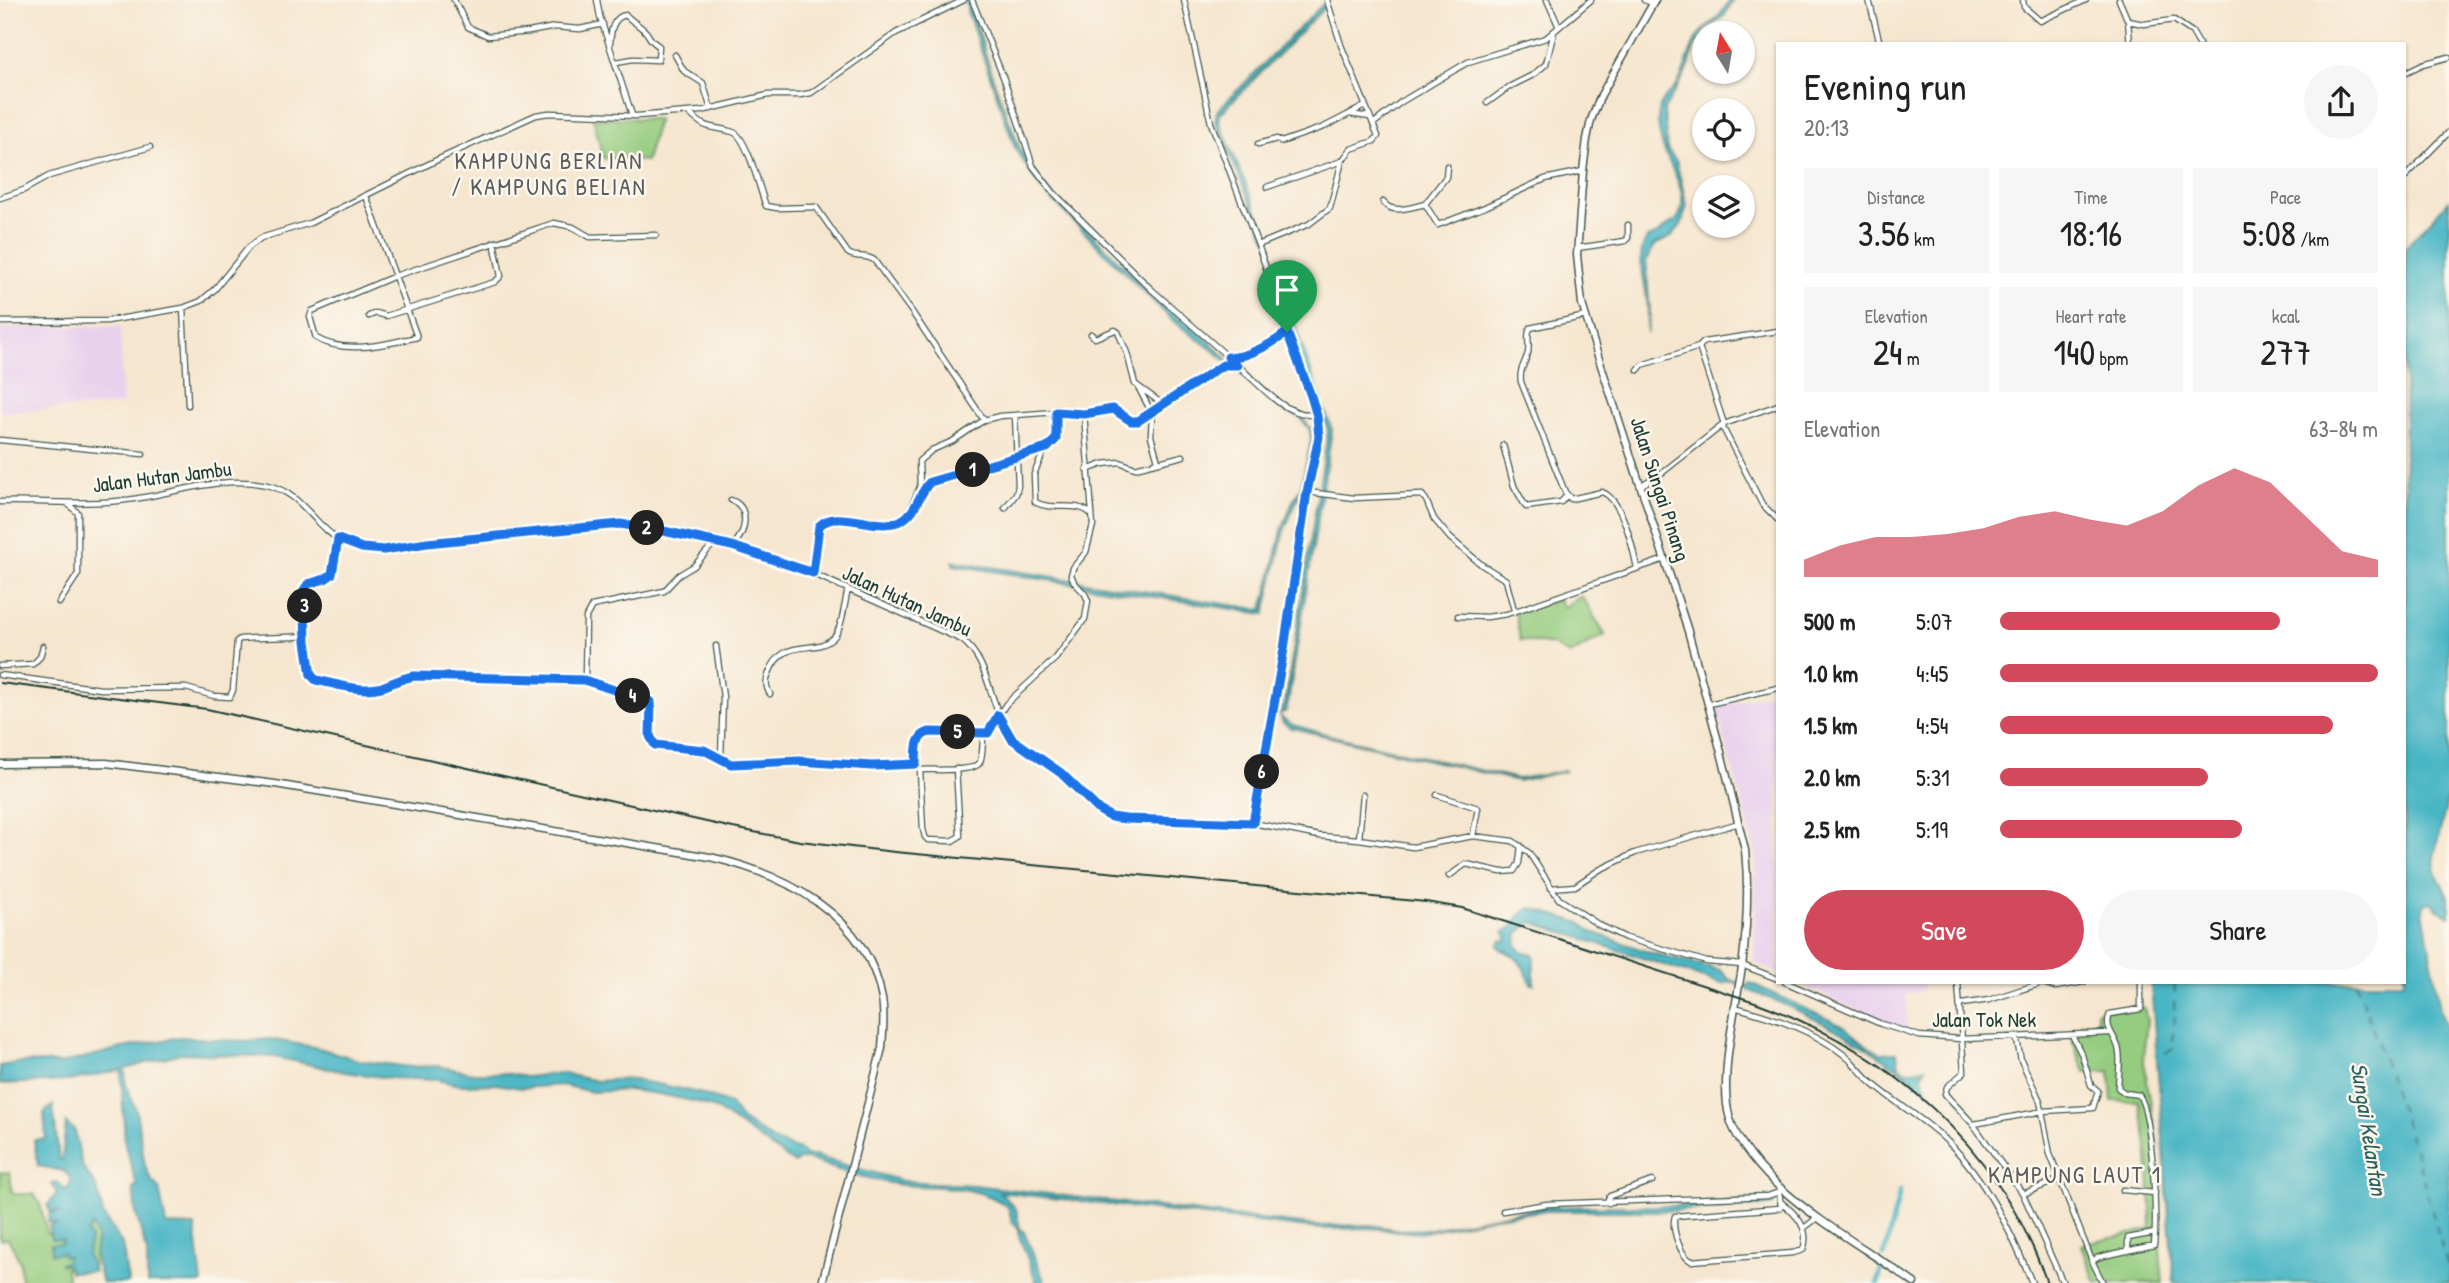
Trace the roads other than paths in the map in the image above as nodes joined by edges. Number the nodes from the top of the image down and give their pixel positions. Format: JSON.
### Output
{"nodes":[{"id":1,"x":453,"y":0,"type":"edge"},
{"id":2,"x":597,"y":0,"type":"edge"},
{"id":3,"x":964,"y":0,"type":"edge"},
{"id":4,"x":972,"y":0,"type":"edge"},
{"id":5,"x":1184,"y":0,"type":"edge"},
{"id":6,"x":1326,"y":0,"type":"edge"},
{"id":7,"x":1547,"y":0,"type":"edge"},
{"id":8,"x":1591,"y":0,"type":"edge"},
{"id":9,"x":1643,"y":0,"type":"edge"},
{"id":10,"x":1870,"y":0,"type":"edge"},
{"id":11,"x":2023,"y":0,"type":"edge"},
{"id":12,"x":2085,"y":0,"type":"edge"},
{"id":13,"x":2119,"y":0,"type":"edge"},
{"id":14,"x":1654,"y":2,"type":"edge"},
{"id":15,"x":2128,"y":21,"type":"junction"},
{"id":16,"x":603,"y":24,"type":"junction"},
{"id":17,"x":1556,"y":30,"type":"junction"},
{"id":18,"x":1880,"y":42,"type":"edge"},
{"id":19,"x":2130,"y":42,"type":"edge"},
{"id":20,"x":2198,"y":42,"type":"edge"},
{"id":21,"x":610,"y":43,"type":"junction"},
{"id":22,"x":675,"y":55,"type":"dead end"},
{"id":23,"x":2449,"y":57,"type":"edge"},
{"id":24,"x":616,"y":62,"type":"junction"},
{"id":25,"x":2406,"y":72,"type":"edge"},
{"id":26,"x":1487,"y":103,"type":"dead end"},
{"id":27,"x":1365,"y":106,"type":"junction"},
{"id":28,"x":711,"y":109,"type":"junction"},
{"id":29,"x":688,"y":112,"type":"junction"},
{"id":30,"x":1348,"y":114,"type":"junction"},
{"id":31,"x":632,"y":116,"type":"junction"},
{"id":32,"x":1370,"y":117,"type":"junction"},
{"id":33,"x":1373,"y":124,"type":"junction"},
{"id":34,"x":2449,"y":132,"type":"edge"},
{"id":35,"x":1258,"y":144,"type":"dead end"},
{"id":36,"x":150,"y":147,"type":"dead end"},
{"id":37,"x":1342,"y":161,"type":"junction"},
{"id":38,"x":1447,"y":166,"type":"dead end"},
{"id":39,"x":1583,"y":171,"type":"junction"},
{"id":40,"x":2406,"y":176,"type":"edge"},
{"id":41,"x":1267,"y":187,"type":"dead end"},
{"id":42,"x":366,"y":196,"type":"junction"},
{"id":43,"x":0,"y":198,"type":"edge"},
{"id":44,"x":1383,"y":202,"type":"dead end"},
{"id":45,"x":1425,"y":204,"type":"junction"},
{"id":46,"x":1628,"y":225,"type":"dead end"},
{"id":47,"x":656,"y":235,"type":"dead end"},
{"id":48,"x":494,"y":242,"type":"junction"},
{"id":49,"x":1258,"y":245,"type":"junction"},
{"id":50,"x":1577,"y":248,"type":"junction"},
{"id":51,"x":395,"y":276,"type":"junction"},
{"id":52,"x":183,"y":308,"type":"junction"},
{"id":53,"x":407,"y":309,"type":"junction"},
{"id":54,"x":369,"y":316,"type":"dead end"},
{"id":55,"x":1586,"y":316,"type":"junction"},
{"id":56,"x":0,"y":322,"type":"edge"},
{"id":57,"x":1776,"y":331,"type":"edge"},
{"id":58,"x":1287,"y":332,"type":"junction"},
{"id":59,"x":1091,"y":334,"type":"dead end"},
{"id":60,"x":1699,"y":347,"type":"junction"},
{"id":61,"x":1228,"y":357,"type":"junction"},
{"id":62,"x":1236,"y":364,"type":"junction"},
{"id":63,"x":1638,"y":370,"type":"dead end"},
{"id":64,"x":1138,"y":387,"type":"junction"},
{"id":65,"x":188,"y":405,"type":"dead end"},
{"id":66,"x":1164,"y":405,"type":"junction"},
{"id":67,"x":1776,"y":406,"type":"edge"},
{"id":68,"x":1056,"y":412,"type":"junction"},
{"id":69,"x":1152,"y":413,"type":"junction"},
{"id":70,"x":1084,"y":414,"type":"junction"},
{"id":71,"x":1016,"y":415,"type":"junction"},
{"id":72,"x":1317,"y":416,"type":"junction"},
{"id":73,"x":984,"y":420,"type":"junction"},
{"id":74,"x":1724,"y":424,"type":"junction"},
{"id":75,"x":0,"y":440,"type":"edge"},
{"id":76,"x":1503,"y":445,"type":"dead end"},
{"id":77,"x":1045,"y":450,"type":"junction"},
{"id":78,"x":143,"y":454,"type":"dead end"},
{"id":79,"x":1183,"y":456,"type":"dead end"},
{"id":80,"x":1019,"y":457,"type":"junction"},
{"id":81,"x":1158,"y":461,"type":"junction"},
{"id":82,"x":1087,"y":470,"type":"junction"},
{"id":83,"x":1640,"y":485,"type":"junction"},
{"id":84,"x":1307,"y":492,"type":"junction"},
{"id":85,"x":1567,"y":495,"type":"junction"},
{"id":86,"x":731,"y":500,"type":"dead end"},
{"id":87,"x":0,"y":502,"type":"edge"},
{"id":88,"x":66,"y":502,"type":"junction"},
{"id":89,"x":1005,"y":508,"type":"dead end"},
{"id":90,"x":1092,"y":514,"type":"junction"},
{"id":91,"x":907,"y":516,"type":"junction"},
{"id":92,"x":1776,"y":518,"type":"edge"},
{"id":93,"x":338,"y":539,"type":"junction"},
{"id":94,"x":715,"y":542,"type":"junction"},
{"id":95,"x":732,"y":546,"type":"junction"},
{"id":96,"x":1665,"y":559,"type":"junction"},
{"id":97,"x":1637,"y":568,"type":"junction"},
{"id":98,"x":813,"y":573,"type":"junction"},
{"id":99,"x":848,"y":590,"type":"junction"},
{"id":100,"x":59,"y":603,"type":"dead end"},
{"id":101,"x":1514,"y":610,"type":"junction"},
{"id":102,"x":1458,"y":616,"type":"dead end"},
{"id":103,"x":306,"y":636,"type":"junction"},
{"id":104,"x":43,"y":646,"type":"dead end"},
{"id":105,"x":716,"y":646,"type":"dead end"},
{"id":106,"x":0,"y":666,"type":"edge"},
{"id":107,"x":0,"y":675,"type":"edge"},
{"id":108,"x":584,"y":680,"type":"junction"},
{"id":109,"x":1776,"y":688,"type":"edge"},
{"id":110,"x":770,"y":694,"type":"dead end"},
{"id":111,"x":1709,"y":704,"type":"junction"},
{"id":112,"x":998,"y":715,"type":"junction"},
{"id":113,"x":984,"y":733,"type":"junction"},
{"id":114,"x":721,"y":759,"type":"junction"},
{"id":115,"x":0,"y":764,"type":"edge"},
{"id":116,"x":916,"y":764,"type":"junction"},
{"id":117,"x":956,"y":769,"type":"junction"},
{"id":118,"x":920,"y":770,"type":"junction"},
{"id":119,"x":1363,"y":795,"type":"dead end"},
{"id":120,"x":1437,"y":795,"type":"dead end"},
{"id":121,"x":1253,"y":823,"type":"junction"},
{"id":122,"x":1739,"y":823,"type":"junction"},
{"id":123,"x":1473,"y":836,"type":"junction"},
{"id":124,"x":1359,"y":839,"type":"junction"},
{"id":125,"x":1521,"y":845,"type":"junction"},
{"id":126,"x":1449,"y":876,"type":"dead end"},
{"id":127,"x":1551,"y":888,"type":"junction"},
{"id":128,"x":1742,"y":965,"type":"junction"},
{"id":129,"x":1776,"y":978,"type":"edge"},
{"id":130,"x":1790,"y":984,"type":"edge"},
{"id":131,"x":1958,"y":984,"type":"edge"},
{"id":132,"x":2039,"y":984,"type":"edge"},
{"id":133,"x":2045,"y":984,"type":"edge"},
{"id":134,"x":2072,"y":984,"type":"edge"},
{"id":135,"x":2141,"y":984,"type":"edge"},
{"id":136,"x":1735,"y":1004,"type":"junction"},
{"id":137,"x":1962,"y":1004,"type":"junction"},
{"id":138,"x":2109,"y":1033,"type":"junction"},
{"id":139,"x":2072,"y":1035,"type":"junction"},
{"id":140,"x":2016,"y":1036,"type":"junction"},
{"id":141,"x":1961,"y":1039,"type":"junction"},
{"id":142,"x":2043,"y":1111,"type":"junction"},
{"id":143,"x":1973,"y":1124,"type":"junction"},
{"id":144,"x":2060,"y":1179,"type":"junction"},
{"id":145,"x":1652,"y":1181,"type":"dead end"},
{"id":146,"x":2123,"y":1190,"type":"dead end"},
{"id":147,"x":1781,"y":1191,"type":"junction"},
{"id":148,"x":2155,"y":1193,"type":"junction"},
{"id":149,"x":2023,"y":1194,"type":"junction"},
{"id":150,"x":1781,"y":1202,"type":"junction"},
{"id":151,"x":1609,"y":1203,"type":"junction"},
{"id":152,"x":1503,"y":1211,"type":"dead end"},
{"id":153,"x":1818,"y":1217,"type":"junction"},
{"id":154,"x":1804,"y":1228,"type":"junction"},
{"id":155,"x":2155,"y":1233,"type":"junction"},
{"id":156,"x":2128,"y":1251,"type":"junction"},
{"id":157,"x":2092,"y":1261,"type":"junction"},
{"id":158,"x":822,"y":1283,"type":"edge"},
{"id":159,"x":1914,"y":1283,"type":"edge"},
{"id":160,"x":2032,"y":1283,"type":"edge"},
{"id":161,"x":2063,"y":1283,"type":"edge"},
{"id":162,"x":2102,"y":1283,"type":"edge"}],
"edges":[{"from":1,"to":16,"type":"street"},
{"from":2,"to":16,"type":"street"},
{"from":3,"to":28,"type":"street"},
{"from":4,"to":61,"type":"street"},
{"from":5,"to":49,"type":"street"},
{"from":6,"to":27,"type":"street"},
{"from":7,"to":17,"type":"street"},
{"from":8,"to":17,"type":"street"},
{"from":9,"to":14,"type":"street"},
{"from":10,"to":18,"type":"street"},
{"from":11,"to":12,"type":"street"},
{"from":13,"to":15,"type":"street"},
{"from":14,"to":39,"type":"street","name":"Jalan Sungai Pinang"},
{"from":15,"to":19,"type":"street"},
{"from":15,"to":20,"type":"street"},
{"from":16,"to":21,"type":"street"},
{"from":17,"to":26,"type":"street"},
{"from":17,"to":33,"type":"street"},
{"from":21,"to":24,"type":"street"},
{"from":21,"to":24,"type":"street"},
{"from":22,"to":28,"type":"street"},
{"from":23,"to":25,"type":"street"},
{"from":24,"to":31,"type":"street"},
{"from":27,"to":30,"type":"street"},
{"from":27,"to":32,"type":"street"},
{"from":28,"to":29,"type":"street"},
{"from":29,"to":31,"type":"street"},
{"from":29,"to":73,"type":"street"},
{"from":30,"to":32,"type":"street"},
{"from":30,"to":35,"type":"street"},
{"from":31,"to":42,"type":"street"},
{"from":32,"to":33,"type":"street"},
{"from":33,"to":37,"type":"street"},
{"from":34,"to":40,"type":"street"},
{"from":36,"to":43,"type":"street"},
{"from":37,"to":41,"type":"street"},
{"from":37,"to":49,"type":"street"},
{"from":38,"to":45,"type":"street"},
{"from":39,"to":45,"type":"street"},
{"from":39,"to":50,"type":"street","name":"Jalan Sungai Pinang"},
{"from":42,"to":51,"type":"street"},
{"from":42,"to":52,"type":"street"},
{"from":44,"to":45,"type":"street"},
{"from":46,"to":50,"type":"street"},
{"from":47,"to":48,"type":"street"},
{"from":48,"to":51,"type":"street"},
{"from":48,"to":53,"type":"street"},
{"from":49,"to":58,"type":"street"},
{"from":50,"to":55,"type":"street","name":"Jalan Sungai Pinang"},
{"from":51,"to":53,"type":"street"},
{"from":51,"to":53,"type":"street"},
{"from":52,"to":56,"type":"street"},
{"from":52,"to":65,"type":"street"},
{"from":53,"to":54,"type":"street"},
{"from":55,"to":83,"type":"street","name":"Jalan Sungai Pinang"},
{"from":55,"to":85,"type":"street"},
{"from":57,"to":60,"type":"street"},
{"from":58,"to":61,"type":"street"},
{"from":58,"to":72,"type":"street"},
{"from":59,"to":64,"type":"street"},
{"from":60,"to":63,"type":"street"},
{"from":60,"to":74,"type":"street"},
{"from":61,"to":62,"type":"street"},
{"from":62,"to":66,"type":"street"},
{"from":62,"to":72,"type":"street"},
{"from":64,"to":66,"type":"street"},
{"from":64,"to":69,"type":"street"},
{"from":66,"to":69,"type":"street"},
{"from":67,"to":74,"type":"street"},
{"from":68,"to":70,"type":"street"},
{"from":68,"to":71,"type":"street"},
{"from":68,"to":77,"type":"street"},
{"from":69,"to":70,"type":"street"},
{"from":69,"to":81,"type":"street"},
{"from":70,"to":82,"type":"street"},
{"from":71,"to":73,"type":"street"},
{"from":71,"to":80,"type":"street"},
{"from":72,"to":84,"type":"street"},
{"from":73,"to":91,"type":"street"},
{"from":74,"to":83,"type":"street"},
{"from":74,"to":92,"type":"street"},
{"from":75,"to":78,"type":"street"},
{"from":76,"to":85,"type":"street"},
{"from":77,"to":80,"type":"street"},
{"from":77,"to":90,"type":"street"},
{"from":79,"to":81,"type":"street"},
{"from":80,"to":89,"type":"street"},
{"from":80,"to":91,"type":"street"},
{"from":81,"to":82,"type":"street"},
{"from":82,"to":90,"type":"street"},
{"from":83,"to":96,"type":"street","name":"Jalan Sungai Pinang"},
{"from":84,"to":101,"type":"street"},
{"from":84,"to":121,"type":"street"},
{"from":85,"to":97,"type":"street"},
{"from":86,"to":95,"type":"street"},
{"from":87,"to":88,"type":"street","name":"Jalan Hutan Jambu"},
{"from":88,"to":93,"type":"street","name":"Jalan Hutan Jambu"},
{"from":88,"to":100,"type":"street"},
{"from":90,"to":112,"type":"street"},
{"from":91,"to":98,"type":"street"},
{"from":93,"to":94,"type":"street","name":"Jalan Hutan Jambu"},
{"from":93,"to":103,"type":"street"},
{"from":94,"to":95,"type":"street","name":"Jalan Hutan Jambu"},
{"from":94,"to":108,"type":"street"},
{"from":95,"to":98,"type":"street","name":"Jalan Hutan Jambu"},
{"from":96,"to":97,"type":"street"},
{"from":96,"to":111,"type":"street","name":"Jalan Sungai Pinang"},
{"from":97,"to":101,"type":"street"},
{"from":98,"to":99,"type":"street","name":"Jalan Hutan Jambu"},
{"from":99,"to":110,"type":"street"},
{"from":99,"to":112,"type":"street","name":"Jalan Hutan Jambu"},
{"from":101,"to":102,"type":"street"},
{"from":103,"to":107,"type":"street"},
{"from":103,"to":108,"type":"street"},
{"from":104,"to":106,"type":"street"},
{"from":105,"to":114,"type":"street"},
{"from":108,"to":114,"type":"street"},
{"from":109,"to":111,"type":"street"},
{"from":111,"to":122,"type":"street","name":"Jalan Sungai Pinang"},
{"from":112,"to":113,"type":"street"},
{"from":112,"to":121,"type":"street","name":"Jalan Hutan Jambu"},
{"from":113,"to":116,"type":"street"},
{"from":113,"to":117,"type":"street"},
{"from":114,"to":116,"type":"street"},
{"from":115,"to":158,"type":"street"},
{"from":116,"to":118,"type":"street"},
{"from":117,"to":118,"type":"street"},
{"from":117,"to":118,"type":"street"},
{"from":119,"to":124,"type":"street"},
{"from":120,"to":123,"type":"street"},
{"from":121,"to":124,"type":"street","name":"Jalan Hutan Jambu"},
{"from":122,"to":127,"type":"street"},
{"from":122,"to":128,"type":"street","name":"Jalan Sungai Pinang"},
{"from":123,"to":124,"type":"street","name":"Jalan Hutan Jambu"},
{"from":123,"to":125,"type":"street","name":"Jalan Hutan Jambu"},
{"from":125,"to":126,"type":"street"},
{"from":125,"to":127,"type":"street"},
{"from":127,"to":128,"type":"street"},
{"from":128,"to":129,"type":"street"},
{"from":128,"to":136,"type":"street","name":"Jalan Sungai Pinang"},
{"from":130,"to":141,"type":"street","name":"Jalan Tok Nek"},
{"from":131,"to":137,"type":"street"},
{"from":132,"to":137,"type":"street"},
{"from":133,"to":134,"type":"street"},
{"from":135,"to":138,"type":"street"},
{"from":136,"to":147,"type":"street","name":"Jalan Sungai Pinang"},
{"from":136,"to":160,"type":"street"},
{"from":137,"to":141,"type":"street"},
{"from":138,"to":139,"type":"street","name":"Jalan Tok Nek"},
{"from":138,"to":148,"type":"street"},
{"from":139,"to":140,"type":"street","name":"Jalan Tok Nek"},
{"from":139,"to":142,"type":"street"},
{"from":140,"to":141,"type":"street","name":"Jalan Tok Nek"},
{"from":140,"to":142,"type":"street"},
{"from":141,"to":143,"type":"street"},
{"from":142,"to":143,"type":"street"},
{"from":142,"to":144,"type":"street"},
{"from":143,"to":149,"type":"street"},
{"from":144,"to":149,"type":"street"},
{"from":144,"to":157,"type":"street"},
{"from":145,"to":151,"type":"street"},
{"from":146,"to":148,"type":"street"},
{"from":147,"to":150,"type":"street"},
{"from":147,"to":151,"type":"street"},
{"from":147,"to":153,"type":"street","name":"Jalan Sungai Pinang"},
{"from":148,"to":155,"type":"street"},
{"from":149,"to":161,"type":"street"},
{"from":150,"to":154,"type":"street"},
{"from":150,"to":154,"type":"street"},
{"from":151,"to":152,"type":"street"},
{"from":153,"to":154,"type":"street"},
{"from":153,"to":159,"type":"street","name":"Jalan Sungai Pinang"},
{"from":155,"to":156,"type":"street"},
{"from":155,"to":156,"type":"street"},
{"from":156,"to":157,"type":"street"},
{"from":157,"to":162,"type":"street"}]}
